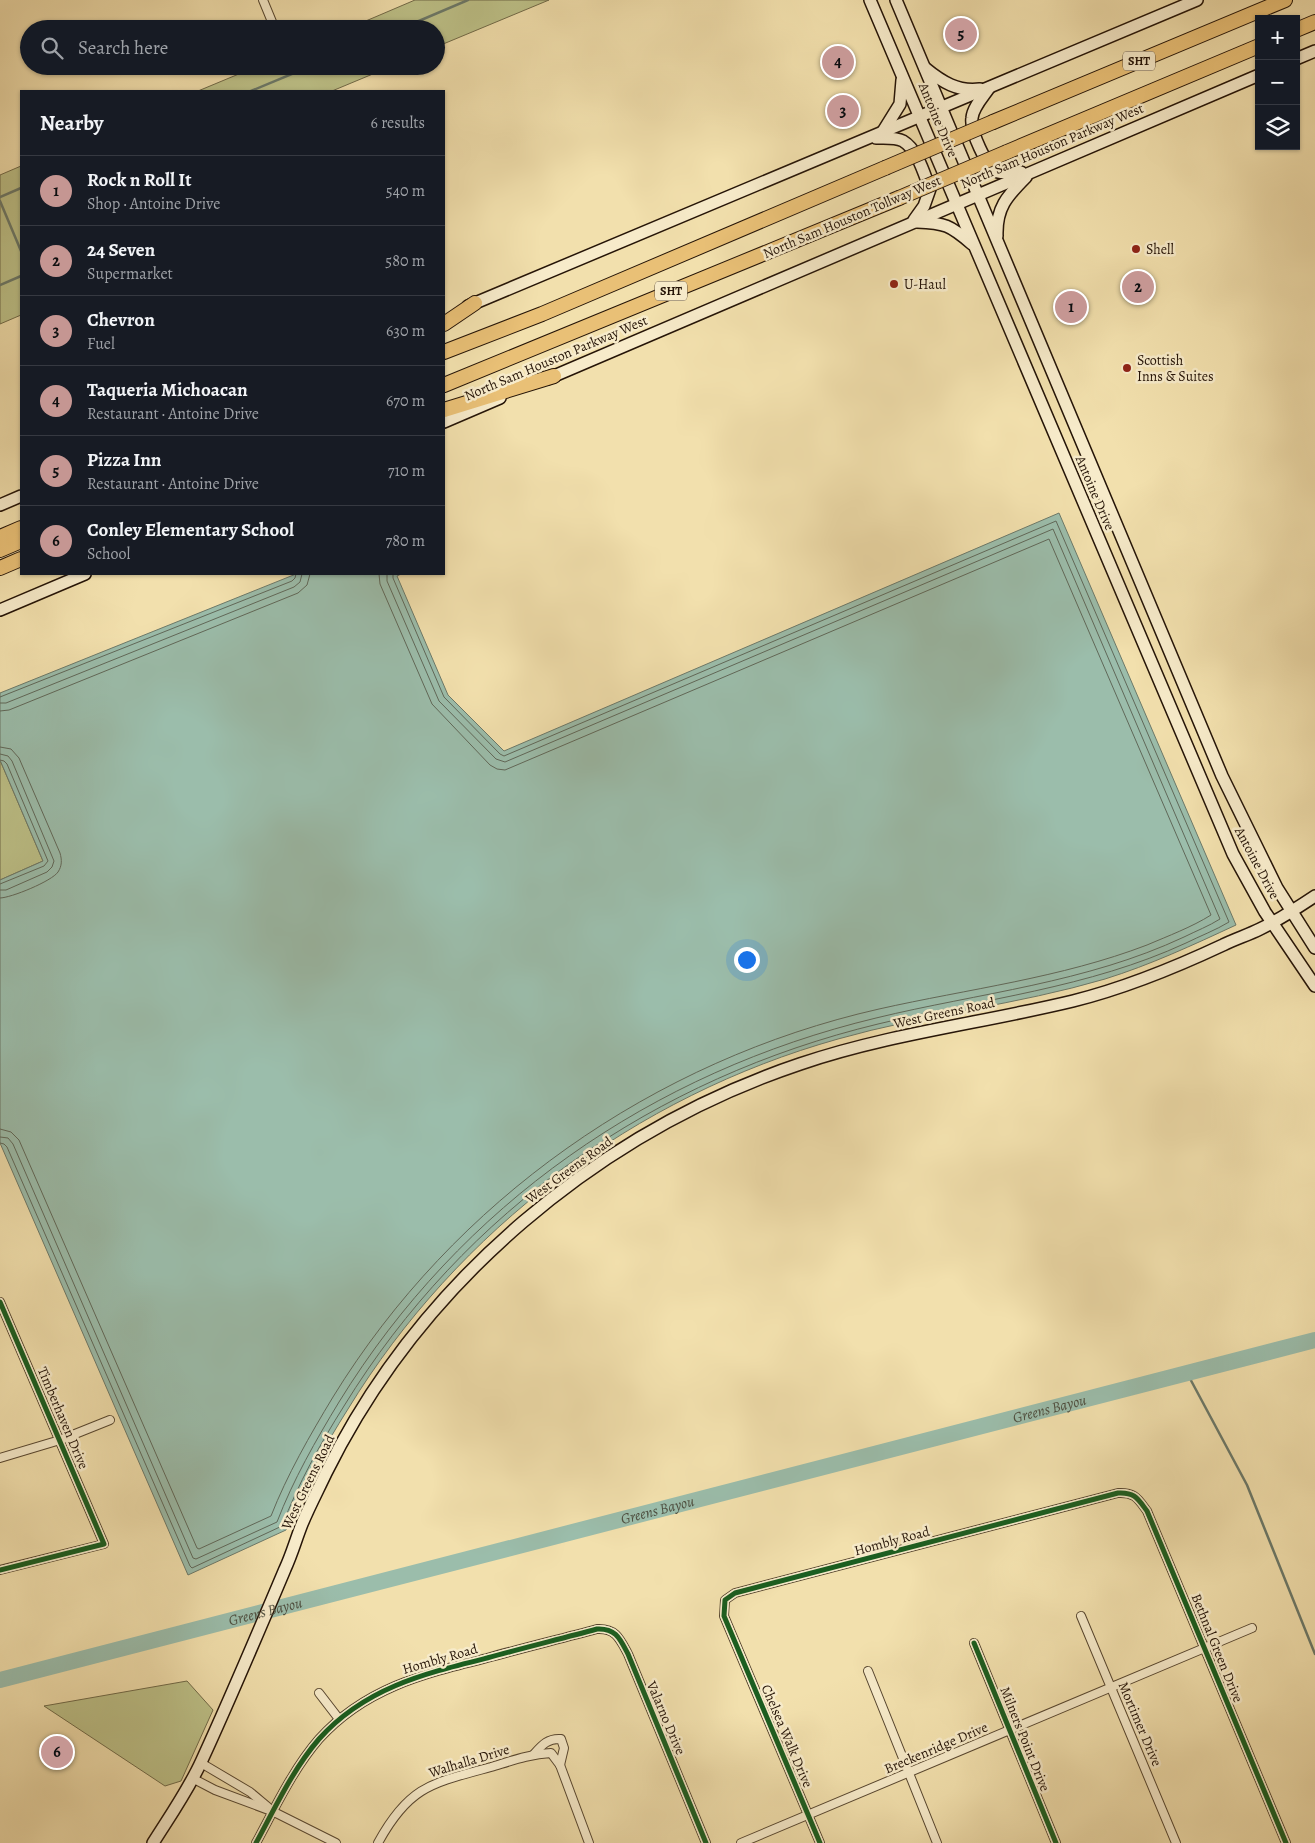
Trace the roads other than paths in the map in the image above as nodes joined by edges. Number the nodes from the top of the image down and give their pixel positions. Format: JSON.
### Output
{"nodes":[{"id":1,"x":262,"y":0,"type":"edge"},
{"id":2,"x":870,"y":0,"type":"edge"},
{"id":3,"x":896,"y":0,"type":"edge"},
{"id":4,"x":1197,"y":0,"type":"edge"},
{"id":5,"x":1285,"y":0,"type":"edge"},
{"id":6,"x":271,"y":20,"type":"edge"},
{"id":7,"x":1315,"y":22,"type":"edge"},
{"id":8,"x":1300,"y":28,"type":"edge"},
{"id":9,"x":1255,"y":48,"type":"edge"},
{"id":10,"x":1315,"y":51,"type":"edge"},
{"id":11,"x":1300,"y":57,"type":"edge"},
{"id":12,"x":924,"y":68,"type":"junction"},
{"id":13,"x":902,"y":73,"type":"junction"},
{"id":14,"x":1255,"y":77,"type":"edge"},
{"id":15,"x":989,"y":88,"type":"junction"},
{"id":16,"x":941,"y":108,"type":"junction"},
{"id":17,"x":920,"y":117,"type":"junction"},
{"id":18,"x":876,"y":135,"type":"junction"},
{"id":19,"x":1030,"y":172,"type":"junction"},
{"id":20,"x":977,"y":194,"type":"junction"},
{"id":21,"x":956,"y":203,"type":"junction"},
{"id":22,"x":913,"y":222,"type":"junction"},
{"id":23,"x":998,"y":243,"type":"junction"},
{"id":24,"x":974,"y":246,"type":"junction"},
{"id":25,"x":475,"y":303,"type":"junction"},
{"id":26,"x":542,"y":314,"type":"junction"},
{"id":27,"x":445,"y":316,"type":"edge"},
{"id":28,"x":445,"y":323,"type":"edge"},
{"id":29,"x":1043,"y":351,"type":"junction"},
{"id":30,"x":445,"y":352,"type":"edge"},
{"id":31,"x":1022,"y":360,"type":"junction"},
{"id":32,"x":445,"y":361,"type":"edge"},
{"id":33,"x":554,"y":376,"type":"junction"},
{"id":34,"x":445,"y":385,"type":"edge"},
{"id":35,"x":445,"y":410,"type":"edge"},
{"id":36,"x":445,"y":422,"type":"edge"},
{"id":37,"x":1103,"y":493,"type":"junction"},
{"id":38,"x":20,"y":496,"type":"edge"},
{"id":39,"x":1082,"y":502,"type":"junction"},
{"id":40,"x":0,"y":505,"type":"edge"},
{"id":41,"x":20,"y":528,"type":"edge"},
{"id":42,"x":0,"y":537,"type":"edge"},
{"id":43,"x":20,"y":541,"type":"edge"},
{"id":44,"x":0,"y":550,"type":"edge"},
{"id":45,"x":20,"y":559,"type":"edge"},
{"id":46,"x":0,"y":568,"type":"edge"},
{"id":47,"x":83,"y":575,"type":"edge"},
{"id":48,"x":0,"y":610,"type":"edge"},
{"id":49,"x":1161,"y":633,"type":"junction"},
{"id":50,"x":1142,"y":641,"type":"junction"},
{"id":51,"x":1222,"y":776,"type":"junction"},
{"id":52,"x":1202,"y":784,"type":"junction"},
{"id":53,"x":1315,"y":896,"type":"edge"},
{"id":54,"x":1291,"y":911,"type":"junction"},
{"id":55,"x":1272,"y":922,"type":"junction"},
{"id":56,"x":1315,"y":948,"type":"edge"},
{"id":57,"x":1315,"y":986,"type":"edge"},
{"id":58,"x":0,"y":1302,"type":"edge"},
{"id":59,"x":110,"y":1420,"type":"dead end"},
{"id":60,"x":60,"y":1440,"type":"junction"},
{"id":61,"x":0,"y":1458,"type":"edge"},
{"id":62,"x":1103,"y":1497,"type":"joint"},
{"id":63,"x":0,"y":1570,"type":"edge"},
{"id":64,"x":1081,"y":1616,"type":"dead end"},
{"id":65,"x":1252,"y":1628,"type":"dead end"},
{"id":66,"x":585,"y":1632,"type":"joint"},
{"id":67,"x":733,"y":1637,"type":"joint"},
{"id":68,"x":974,"y":1643,"type":"dead end"},
{"id":69,"x":1205,"y":1648,"type":"junction"},
{"id":70,"x":868,"y":1671,"type":"dead end"},
{"id":71,"x":1111,"y":1688,"type":"junction"},
{"id":72,"x":318,"y":1693,"type":"dead end"},
{"id":73,"x":340,"y":1719,"type":"junction"},
{"id":74,"x":1009,"y":1731,"type":"junction"},
{"id":75,"x":534,"y":1754,"type":"junction"},
{"id":76,"x":201,"y":1762,"type":"junction"},
{"id":77,"x":560,"y":1765,"type":"junction"},
{"id":78,"x":908,"y":1773,"type":"junction"},
{"id":79,"x":192,"y":1778,"type":"junction"},
{"id":80,"x":274,"y":1812,"type":"junction"},
{"id":81,"x":808,"y":1815,"type":"junction"},
{"id":82,"x":153,"y":1843,"type":"edge"},
{"id":83,"x":256,"y":1843,"type":"edge"},
{"id":84,"x":336,"y":1843,"type":"edge"},
{"id":85,"x":378,"y":1843,"type":"edge"},
{"id":86,"x":589,"y":1843,"type":"edge"},
{"id":87,"x":706,"y":1843,"type":"edge"},
{"id":88,"x":741,"y":1843,"type":"edge"},
{"id":89,"x":820,"y":1843,"type":"edge"},
{"id":90,"x":938,"y":1843,"type":"edge"},
{"id":91,"x":1056,"y":1843,"type":"edge"},
{"id":92,"x":1176,"y":1843,"type":"edge"},
{"id":93,"x":1286,"y":1843,"type":"edge"}],
"edges":[{"from":1,"to":6,"type":"street"},
{"from":2,"to":13,"type":"main road","name":"Antoine Drive"},
{"from":3,"to":12,"type":"main road","name":"Antoine Drive"},
{"from":4,"to":15,"type":"main road"},
{"from":5,"to":26,"type":"highway","number":"SHT","bridge":true},
{"from":7,"to":8,"type":"highway"},
{"from":9,"to":34,"type":"highway","name":"North Sam Houston Tollway West","number":"SHT","bridge":true},
{"from":10,"to":11,"type":"main road"},
{"from":12,"to":15,"type":"main road"},
{"from":12,"to":16,"type":"main road","name":"Antoine Drive"},
{"from":13,"to":17,"type":"main road","name":"Antoine Drive"},
{"from":13,"to":18,"type":"main road"},
{"from":14,"to":19,"type":"main road","name":"North Sam Houston Parkway West"},
{"from":15,"to":16,"type":"main road"},
{"from":15,"to":19,"type":"main road"},
{"from":16,"to":17,"type":"main road"},
{"from":16,"to":20,"type":"main road","name":"Antoine Drive"},
{"from":17,"to":18,"type":"main road"},
{"from":17,"to":21,"type":"main road","name":"Antoine Drive"},
{"from":18,"to":22,"type":"main road"},
{"from":18,"to":25,"type":"main road"},
{"from":19,"to":20,"type":"main road","name":"North Sam Houston Parkway West"},
{"from":19,"to":23,"type":"main road"},
{"from":20,"to":21,"type":"main road","name":"North Sam Houston Parkway West"},
{"from":20,"to":23,"type":"main road","name":"Antoine Drive"},
{"from":21,"to":22,"type":"main road","name":"North Sam Houston Parkway West"},
{"from":21,"to":24,"type":"main road","name":"Antoine Drive"},
{"from":22,"to":24,"type":"main road"},
{"from":22,"to":33,"type":"main road","name":"North Sam Houston Parkway West"},
{"from":23,"to":29,"type":"main road","name":"Antoine Drive"},
{"from":24,"to":31,"type":"main road","name":"Antoine Drive"},
{"from":25,"to":27,"type":"main road"},
{"from":25,"to":28,"type":"highway"},
{"from":26,"to":30,"type":"highway","number":"SHT"},
{"from":26,"to":32,"type":"highway","number":"SHT"},
{"from":29,"to":31,"type":"main road"},
{"from":29,"to":37,"type":"main road","name":"Antoine Drive"},
{"from":31,"to":39,"type":"main road","name":"Antoine Drive"},
{"from":33,"to":35,"type":"highway"},
{"from":33,"to":36,"type":"main road","name":"North Sam Houston Parkway West"},
{"from":37,"to":39,"type":"main road"},
{"from":37,"to":49,"type":"main road","name":"Antoine Drive"},
{"from":38,"to":40,"type":"main road"},
{"from":39,"to":50,"type":"main road","name":"Antoine Drive"},
{"from":41,"to":42,"type":"highway"},
{"from":43,"to":44,"type":"highway"},
{"from":45,"to":46,"type":"highway"},
{"from":47,"to":48,"type":"main road"},
{"from":49,"to":50,"type":"main road"},
{"from":49,"to":51,"type":"main road","name":"Antoine Drive"},
{"from":50,"to":52,"type":"main road","name":"Antoine Drive"},
{"from":51,"to":52,"type":"main road"},
{"from":51,"to":54,"type":"main road","name":"Antoine Drive"},
{"from":52,"to":55,"type":"main road","name":"Antoine Drive"},
{"from":53,"to":54,"type":"main road","name":"West Greens Road"},
{"from":54,"to":55,"type":"main road","name":"West Greens Road"},
{"from":54,"to":56,"type":"main road","name":"Antoine Drive"},
{"from":55,"to":57,"type":"main road","name":"Antoine Drive"},
{"from":55,"to":76,"type":"main road","name":"West Greens Road"},
{"from":58,"to":60,"type":"street","name":"Timberhaven Drive"},
{"from":59,"to":60,"type":"street"},
{"from":60,"to":61,"type":"street"},
{"from":60,"to":63,"type":"street","name":"Timberhaven Drive"},
{"from":62,"to":67,"type":"street","name":"Hombly Road"},
{"from":62,"to":69,"type":"street","name":"Bethnal Green Drive"},
{"from":64,"to":71,"type":"street","name":"Mortimer Drive"},
{"from":65,"to":69,"type":"street","name":"Breckenridge Drive"},
{"from":66,"to":73,"type":"street","name":"Hombly Road"},
{"from":66,"to":87,"type":"street","name":"Valarno Drive"},
{"from":67,"to":81,"type":"street","name":"Chelsea Walk Drive"},
{"from":68,"to":74,"type":"street","name":"Milners Point Drive"},
{"from":69,"to":71,"type":"street","name":"Breckenridge Drive"},
{"from":69,"to":93,"type":"street","name":"Bethnal Green Drive"},
{"from":70,"to":78,"type":"street"},
{"from":71,"to":74,"type":"street","name":"Breckenridge Drive"},
{"from":71,"to":92,"type":"street","name":"Mortimer Drive"},
{"from":72,"to":73,"type":"street"},
{"from":73,"to":80,"type":"street","name":"Hombly Road"},
{"from":74,"to":78,"type":"street","name":"Breckenridge Drive"},
{"from":74,"to":91,"type":"street","name":"Milners Point Drive"},
{"from":75,"to":77,"type":"street"},
{"from":75,"to":77,"type":"street"},
{"from":75,"to":85,"type":"street","name":"Walhalla Drive"},
{"from":76,"to":79,"type":"main road","name":"West Greens Road"},
{"from":76,"to":80,"type":"street"},
{"from":77,"to":86,"type":"street"},
{"from":78,"to":81,"type":"street","name":"Breckenridge Drive"},
{"from":78,"to":90,"type":"street"},
{"from":79,"to":80,"type":"street"},
{"from":79,"to":82,"type":"main road","name":"West Greens Road"},
{"from":80,"to":83,"type":"street","name":"Hombly Road"},
{"from":80,"to":84,"type":"street"},
{"from":81,"to":88,"type":"street","name":"Breckenridge Drive"},
{"from":81,"to":89,"type":"street","name":"Chelsea Walk Drive"}]}
